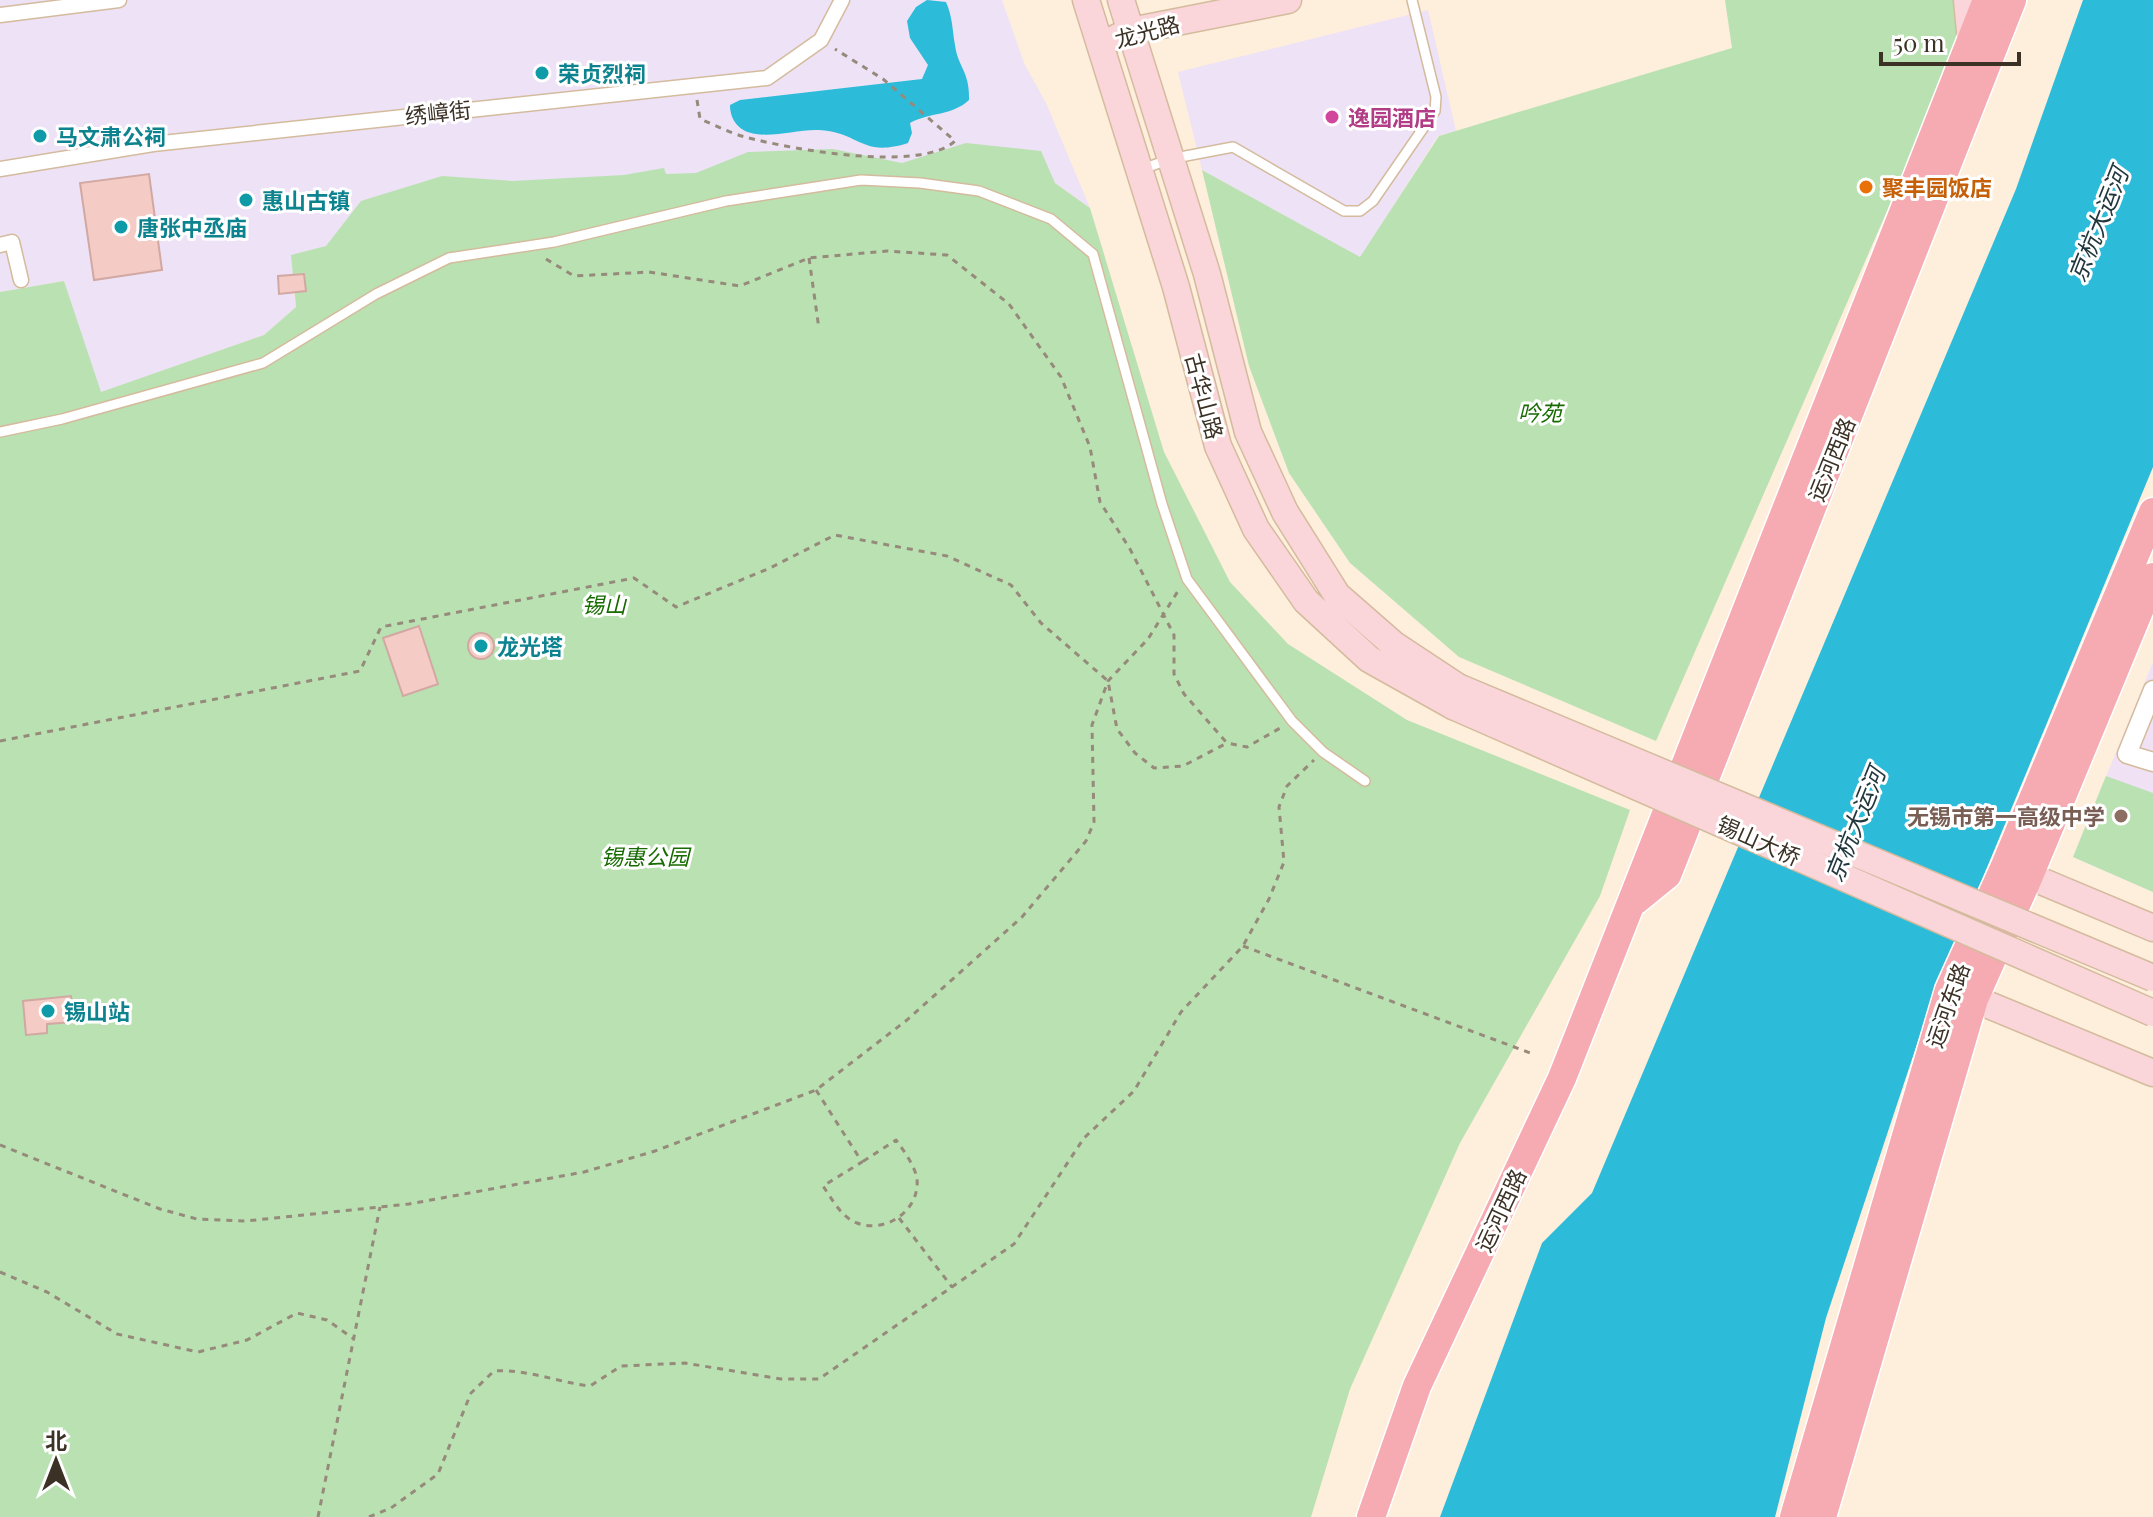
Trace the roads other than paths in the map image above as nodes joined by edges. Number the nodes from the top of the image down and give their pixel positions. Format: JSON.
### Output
{"nodes":[{"id":1,"x":5,"y":0,"type":"edge"},
{"id":2,"x":119,"y":0,"type":"edge"},
{"id":3,"x":842,"y":0,"type":"edge"},
{"id":4,"x":1086,"y":0,"type":"edge"},
{"id":5,"x":1121,"y":0,"type":"edge"},
{"id":6,"x":1288,"y":0,"type":"edge"},
{"id":7,"x":1412,"y":0,"type":"edge"},
{"id":8,"x":1967,"y":0,"type":"edge"},
{"id":9,"x":1987,"y":0,"type":"edge"},
{"id":10,"x":2012,"y":0,"type":"edge"},
{"id":11,"x":0,"y":16,"type":"edge"},
{"id":12,"x":1131,"y":31,"type":"junction"},
{"id":13,"x":1971,"y":42,"type":"junction"},
{"id":14,"x":1101,"y":44,"type":"junction"},
{"id":15,"x":1170,"y":159,"type":"junction"},
{"id":16,"x":0,"y":169,"type":"edge"},
{"id":17,"x":1139,"y":170,"type":"junction"},
{"id":18,"x":0,"y":245,"type":"edge"},
{"id":19,"x":21,"y":280,"type":"dead end"},
{"id":20,"x":0,"y":432,"type":"edge"},
{"id":21,"x":2153,"y":512,"type":"edge"},
{"id":22,"x":2153,"y":577,"type":"edge"},
{"id":23,"x":2153,"y":690,"type":"edge"},
{"id":24,"x":1455,"y":696,"type":"junction"},
{"id":25,"x":2153,"y":762,"type":"edge"},
{"id":26,"x":1365,"y":781,"type":"dead end"},
{"id":27,"x":2029,"y":876,"type":"junction"},
{"id":28,"x":1631,"y":904,"type":"junction"},
{"id":29,"x":2153,"y":928,"type":"edge"},
{"id":30,"x":2153,"y":978,"type":"edge"},
{"id":31,"x":1974,"y":999,"type":"junction"},
{"id":32,"x":2153,"y":1013,"type":"edge"},
{"id":33,"x":2153,"y":1073,"type":"edge"},
{"id":34,"x":1371,"y":1517,"type":"edge"},
{"id":35,"x":1794,"y":1517,"type":"edge"},
{"id":36,"x":1822,"y":1517,"type":"edge"}],
"edges":[{"from":1,"to":11,"type":"street"},
{"from":2,"to":11,"type":"street"},
{"from":3,"to":16,"type":"street","name":"绣嶂街"},
{"from":4,"to":14,"type":"main road","name":"古华山路"},
{"from":5,"to":12,"type":"main road","name":"古华山路"},
{"from":6,"to":12,"type":"main road","name":"龙光路"},
{"from":7,"to":15,"type":"lane"},
{"from":8,"to":13,"type":"main road"},
{"from":9,"to":13,"type":"main road","name":"运河西路"},
{"from":10,"to":28,"type":"main road","name":"运河西路"},
{"from":12,"to":14,"type":"main road","name":"龙光路"},
{"from":12,"to":15,"type":"main road","name":"古华山路"},
{"from":13,"to":28,"type":"main road","name":"运河西路"},
{"from":14,"to":17,"type":"main road","name":"古华山路"},
{"from":15,"to":17,"type":"lane"},
{"from":15,"to":24,"type":"main road","name":"古华山路"},
{"from":17,"to":24,"type":"main road","name":"古华山路"},
{"from":18,"to":19,"type":"street"},
{"from":20,"to":26,"type":"lane"},
{"from":21,"to":35,"type":"main road","name":"运河东路"},
{"from":22,"to":27,"type":"main road","name":"运河东路"},
{"from":23,"to":25,"type":"street"},
{"from":24,"to":30,"type":"main road","name":"锡山大桥","bridge":true},
{"from":24,"to":32,"type":"main road","name":"锡山大桥","bridge":true},
{"from":27,"to":29,"type":"main road"},
{"from":27,"to":31,"type":"main road","name":"运河东路"},
{"from":28,"to":34,"type":"main road","name":"运河西路"},
{"from":31,"to":33,"type":"main road"},
{"from":31,"to":36,"type":"main road","name":"运河东路"}]}
